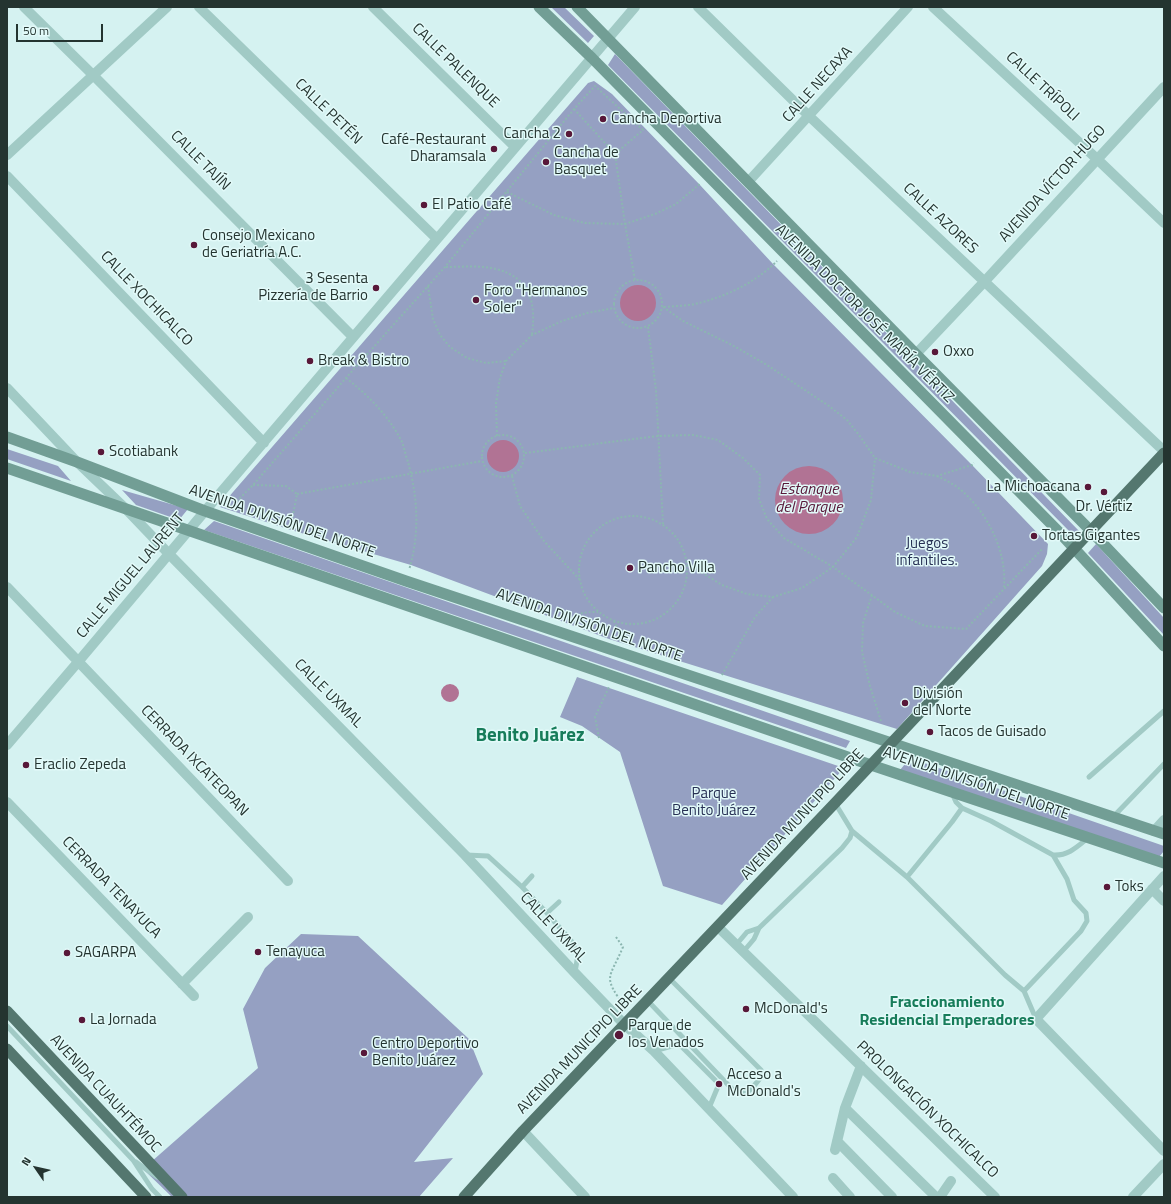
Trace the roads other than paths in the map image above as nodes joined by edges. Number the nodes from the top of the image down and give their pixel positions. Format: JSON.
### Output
{"nodes":[{"id":1,"x":24,"y":7,"type":"edge"},
{"id":2,"x":167,"y":7,"type":"edge"},
{"id":3,"x":199,"y":7,"type":"edge"},
{"id":4,"x":373,"y":7,"type":"edge"},
{"id":5,"x":539,"y":7,"type":"edge"},
{"id":6,"x":577,"y":7,"type":"edge"},
{"id":7,"x":635,"y":7,"type":"edge"},
{"id":8,"x":698,"y":7,"type":"edge"},
{"id":9,"x":908,"y":7,"type":"edge"},
{"id":10,"x":933,"y":7,"type":"edge"},
{"id":11,"x":608,"y":38,"type":"junction"},
{"id":12,"x":592,"y":58,"type":"junction"},
{"id":13,"x":93,"y":75,"type":"junction"},
{"id":14,"x":1164,"y":87,"type":"edge"},
{"id":15,"x":809,"y":116,"type":"junction"},
{"id":16,"x":515,"y":147,"type":"junction"},
{"id":17,"x":7,"y":155,"type":"edge"},
{"id":18,"x":1096,"y":158,"type":"junction"},
{"id":19,"x":7,"y":176,"type":"edge"},
{"id":20,"x":748,"y":182,"type":"junction"},
{"id":21,"x":1164,"y":223,"type":"edge"},
{"id":22,"x":437,"y":239,"type":"junction"},
{"id":23,"x":985,"y":281,"type":"junction"},
{"id":24,"x":353,"y":337,"type":"junction"},
{"id":25,"x":916,"y":354,"type":"junction"},
{"id":26,"x":7,"y":388,"type":"edge"},
{"id":27,"x":7,"y":437,"type":"edge"},
{"id":28,"x":264,"y":442,"type":"junction"},
{"id":29,"x":1164,"y":452,"type":"edge"},
{"id":30,"x":77,"y":462,"type":"junction"},
{"id":31,"x":7,"y":468,"type":"edge"},
{"id":32,"x":125,"y":508,"type":"junction"},
{"id":33,"x":204,"y":511,"type":"junction"},
{"id":34,"x":188,"y":531,"type":"junction"},
{"id":35,"x":1091,"y":531,"type":"junction"},
{"id":36,"x":1075,"y":549,"type":"junction"},
{"id":37,"x":169,"y":554,"type":"junction"},
{"id":38,"x":7,"y":587,"type":"edge"},
{"id":39,"x":1164,"y":608,"type":"edge"},
{"id":40,"x":1164,"y":646,"type":"edge"},
{"id":41,"x":78,"y":662,"type":"junction"},
{"id":42,"x":1164,"y":711,"type":"edge"},
{"id":43,"x":892,"y":743,"type":"junction"},
{"id":44,"x":7,"y":745,"type":"edge"},
{"id":45,"x":1164,"y":764,"type":"edge"},
{"id":46,"x":871,"y":765,"type":"junction"},
{"id":47,"x":1089,"y":777,"type":"dead end"},
{"id":48,"x":952,"y":792,"type":"junction"},
{"id":49,"x":7,"y":802,"type":"edge"},
{"id":50,"x":835,"y":803,"type":"junction"},
{"id":51,"x":962,"y":808,"type":"junction"},
{"id":52,"x":1113,"y":817,"type":"junction"},
{"id":53,"x":1164,"y":820,"type":"edge"},
{"id":54,"x":852,"y":831,"type":"junction"},
{"id":55,"x":1159,"y":832,"type":"edge"},
{"id":56,"x":1088,"y":838,"type":"junction"},
{"id":57,"x":465,"y":855,"type":"junction"},
{"id":58,"x":1053,"y":855,"type":"junction"},
{"id":59,"x":1164,"y":863,"type":"edge"},
{"id":60,"x":532,"y":876,"type":"dead end"},
{"id":61,"x":1164,"y":876,"type":"edge"},
{"id":62,"x":907,"y":877,"type":"junction"},
{"id":63,"x":288,"y":881,"type":"dead end"},
{"id":64,"x":522,"y":886,"type":"junction"},
{"id":65,"x":1152,"y":889,"type":"junction"},
{"id":66,"x":1164,"y":901,"type":"edge"},
{"id":67,"x":559,"y":902,"type":"dead end"},
{"id":68,"x":547,"y":913,"type":"junction"},
{"id":69,"x":248,"y":916,"type":"dead end"},
{"id":70,"x":718,"y":927,"type":"junction"},
{"id":71,"x":759,"y":928,"type":"junction"},
{"id":72,"x":739,"y":948,"type":"junction"},
{"id":73,"x":575,"y":973,"type":"junction"},
{"id":74,"x":669,"y":978,"type":"junction"},
{"id":75,"x":182,"y":984,"type":"junction"},
{"id":76,"x":1024,"y":991,"type":"junction"},
{"id":77,"x":194,"y":996,"type":"dead end"},
{"id":78,"x":647,"y":1000,"type":"junction"},
{"id":79,"x":7,"y":1011,"type":"edge"},
{"id":80,"x":1036,"y":1019,"type":"junction"},
{"id":81,"x":628,"y":1020,"type":"junction"},
{"id":82,"x":7,"y":1026,"type":"edge"},
{"id":83,"x":682,"y":1036,"type":"junction"},
{"id":84,"x":679,"y":1044,"type":"junction"},
{"id":85,"x":7,"y":1049,"type":"edge"},
{"id":86,"x":654,"y":1051,"type":"junction"},
{"id":87,"x":861,"y":1066,"type":"junction"},
{"id":88,"x":722,"y":1083,"type":"junction"},
{"id":89,"x":709,"y":1108,"type":"junction"},
{"id":90,"x":845,"y":1108,"type":"junction"},
{"id":91,"x":523,"y":1131,"type":"junction"},
{"id":92,"x":1164,"y":1151,"type":"edge"},
{"id":93,"x":133,"y":1160,"type":"junction"},
{"id":94,"x":1164,"y":1164,"type":"edge"},
{"id":95,"x":833,"y":1178,"type":"dead end"},
{"id":96,"x":951,"y":1181,"type":"dead end"},
{"id":97,"x":146,"y":1197,"type":"edge"},
{"id":98,"x":160,"y":1197,"type":"edge"},
{"id":99,"x":178,"y":1197,"type":"edge"},
{"id":100,"x":182,"y":1197,"type":"edge"},
{"id":101,"x":464,"y":1197,"type":"edge"},
{"id":102,"x":585,"y":1197,"type":"edge"},
{"id":103,"x":793,"y":1197,"type":"edge"},
{"id":104,"x":850,"y":1197,"type":"edge"},
{"id":105,"x":892,"y":1197,"type":"edge"},
{"id":106,"x":936,"y":1197,"type":"edge"},
{"id":107,"x":940,"y":1197,"type":"edge"},
{"id":108,"x":996,"y":1197,"type":"edge"},
{"id":109,"x":1134,"y":1197,"type":"edge"}],
"edges":[{"from":1,"to":13,"type":"street","name":"CALLE TAJÍN"},
{"from":2,"to":13,"type":"street"},
{"from":3,"to":22,"type":"street","name":"CALLE PETÉN"},
{"from":4,"to":16,"type":"street","name":"CALLE PALENQUE"},
{"from":5,"to":12,"type":"main road","name":"AVENIDA DOCTOR JOSÉ MARÍA VÉRTIZ"},
{"from":6,"to":11,"type":"main road","name":"AVENIDA DOCTOR JOSÉ MARÍA VÉRTIZ"},
{"from":7,"to":11,"type":"street","name":"CALLE MIGUEL LAURENT"},
{"from":8,"to":15,"type":"street","name":"CALLE AZORES"},
{"from":9,"to":15,"type":"street","name":"CALLE NECAXA"},
{"from":10,"to":18,"type":"street","name":"CALLE TRÍPOLI"},
{"from":11,"to":12,"type":"street","name":"CALLE MIGUEL LAURENT"},
{"from":11,"to":20,"type":"main road","name":"AVENIDA DOCTOR JOSÉ MARÍA VÉRTIZ"},
{"from":12,"to":16,"type":"street","name":"CALLE MIGUEL LAURENT"},
{"from":12,"to":36,"type":"main road","name":"AVENIDA DOCTOR JOSÉ MARÍA VÉRTIZ"},
{"from":13,"to":17,"type":"street"},
{"from":13,"to":24,"type":"street","name":"CALLE TAJÍN"},
{"from":14,"to":18,"type":"street","name":"AVENIDA VÍCTOR HUGO"},
{"from":15,"to":20,"type":"street","name":"CALLE NECAXA"},
{"from":15,"to":23,"type":"street","name":"CALLE AZORES"},
{"from":16,"to":22,"type":"street","name":"CALLE MIGUEL LAURENT"},
{"from":18,"to":21,"type":"street","name":"CALLE TRÍPOLI"},
{"from":18,"to":23,"type":"street","name":"AVENIDA VÍCTOR HUGO"},
{"from":19,"to":28,"type":"street","name":"CALLE XOCHICALCO"},
{"from":20,"to":25,"type":"main road","name":"AVENIDA DOCTOR JOSÉ MARÍA VÉRTIZ"},
{"from":22,"to":24,"type":"street","name":"CALLE MIGUEL LAURENT"},
{"from":23,"to":25,"type":"street","name":"AVENIDA VÍCTOR HUGO"},
{"from":23,"to":29,"type":"street","name":"CALLE AZORES"},
{"from":24,"to":28,"type":"street","name":"CALLE MIGUEL LAURENT"},
{"from":25,"to":35,"type":"main road","name":"AVENIDA DOCTOR JOSÉ MARÍA VÉRTIZ"},
{"from":26,"to":30,"type":"street","name":"CALLE UXMAL"},
{"from":27,"to":30,"type":"main road","name":"AVENIDA DIVISIÓN DEL NORTE"},
{"from":28,"to":33,"type":"street","name":"CALLE MIGUEL LAURENT"},
{"from":29,"to":35,"type":"main road","name":"AVENIDA MUNICIPIO LIBRE"},
{"from":30,"to":32,"type":"street","name":"CALLE UXMAL"},
{"from":30,"to":33,"type":"main road","name":"AVENIDA DIVISIÓN DEL NORTE"},
{"from":31,"to":32,"type":"main road","name":"AVENIDA DIVISIÓN DEL NORTE"},
{"from":32,"to":34,"type":"main road","name":"AVENIDA DIVISIÓN DEL NORTE"},
{"from":32,"to":37,"type":"street","name":"CALLE UXMAL"},
{"from":33,"to":34,"type":"street","name":"CALLE MIGUEL LAURENT"},
{"from":33,"to":43,"type":"main road","name":"AVENIDA DIVISIÓN DEL NORTE"},
{"from":34,"to":37,"type":"street","name":"CALLE MIGUEL LAURENT"},
{"from":34,"to":46,"type":"main road","name":"AVENIDA DIVISIÓN DEL NORTE"},
{"from":35,"to":36,"type":"main road","name":"AVENIDA MUNICIPIO LIBRE"},
{"from":35,"to":39,"type":"main road","name":"AVENIDA DOCTOR JOSÉ MARÍA VÉRTIZ"},
{"from":36,"to":40,"type":"main road","name":"AVENIDA DOCTOR JOSÉ MARÍA VÉRTIZ"},
{"from":36,"to":43,"type":"main road","name":"AVENIDA MUNICIPIO LIBRE"},
{"from":37,"to":41,"type":"street","name":"CALLE MIGUEL LAURENT"},
{"from":37,"to":57,"type":"street","name":"CALLE UXMAL"},
{"from":38,"to":41,"type":"street","name":"CERRADA IXCATEOPAN"},
{"from":41,"to":44,"type":"street","name":"CALLE MIGUEL LAURENT"},
{"from":41,"to":63,"type":"street","name":"CERRADA IXCATEOPAN"},
{"from":42,"to":47,"type":"lane"},
{"from":43,"to":46,"type":"main road","name":"AVENIDA MUNICIPIO LIBRE"},
{"from":43,"to":52,"type":"main road","name":"AVENIDA DIVISIÓN DEL NORTE"},
{"from":45,"to":52,"type":"lane"},
{"from":46,"to":48,"type":"main road","name":"AVENIDA DIVISIÓN DEL NORTE"},
{"from":46,"to":50,"type":"main road","name":"AVENIDA MUNICIPIO LIBRE"},
{"from":48,"to":51,"type":"lane"},
{"from":48,"to":56,"type":"main road","name":"AVENIDA DIVISIÓN DEL NORTE"},
{"from":49,"to":75,"type":"street","name":"CERRADA TENAYUCA"},
{"from":50,"to":54,"type":"lane"},
{"from":50,"to":70,"type":"main road","name":"AVENIDA MUNICIPIO LIBRE"},
{"from":51,"to":58,"type":"lane"},
{"from":51,"to":62,"type":"lane"},
{"from":52,"to":55,"type":"main road","name":"AVENIDA DIVISIÓN DEL NORTE"},
{"from":53,"to":55,"type":"street"},
{"from":54,"to":62,"type":"lane"},
{"from":54,"to":71,"type":"lane"},
{"from":56,"to":58,"type":"lane"},
{"from":56,"to":59,"type":"main road","name":"AVENIDA DIVISIÓN DEL NORTE"},
{"from":57,"to":64,"type":"lane"},
{"from":57,"to":73,"type":"street","name":"CALLE UXMAL"},
{"from":58,"to":76,"type":"lane"},
{"from":60,"to":64,"type":"lane"},
{"from":61,"to":65,"type":"street"},
{"from":62,"to":76,"type":"lane"},
{"from":64,"to":68,"type":"lane"},
{"from":65,"to":66,"type":"street"},
{"from":65,"to":80,"type":"street"},
{"from":67,"to":68,"type":"lane"},
{"from":68,"to":73,"type":"lane"},
{"from":69,"to":75,"type":"street"},
{"from":70,"to":72,"type":"street","name":"PROLONGACIÓN XOCHICALCO"},
{"from":70,"to":74,"type":"main road","name":"AVENIDA MUNICIPIO LIBRE"},
{"from":71,"to":72,"type":"lane"},
{"from":71,"to":72,"type":"lane"},
{"from":72,"to":87,"type":"street","name":"PROLONGACIÓN XOCHICALCO"},
{"from":73,"to":81,"type":"street","name":"CALLE UXMAL"},
{"from":74,"to":78,"type":"main road","name":"AVENIDA MUNICIPIO LIBRE"},
{"from":74,"to":88,"type":"lane"},
{"from":75,"to":77,"type":"street","name":"CERRADA TENAYUCA"},
{"from":76,"to":80,"type":"lane"},
{"from":78,"to":81,"type":"main road","name":"AVENIDA MUNICIPIO LIBRE"},
{"from":78,"to":83,"type":"lane"},
{"from":79,"to":100,"type":"main road","name":"AVENIDA CUAUHTÉMOC"},
{"from":80,"to":92,"type":"street"},
{"from":81,"to":86,"type":"street","name":"CALLE UXMAL"},
{"from":81,"to":91,"type":"main road","name":"AVENIDA MUNICIPIO LIBRE"},
{"from":82,"to":93,"type":"lane"},
{"from":83,"to":84,"type":"lane"},
{"from":83,"to":88,"type":"lane"},
{"from":84,"to":86,"type":"lane"},
{"from":84,"to":88,"type":"lane"},
{"from":85,"to":97,"type":"main road"},
{"from":86,"to":89,"type":"street","name":"CALLE UXMAL"},
{"from":87,"to":90,"type":"street"},
{"from":87,"to":108,"type":"street","name":"PROLONGACIÓN XOCHICALCO"},
{"from":88,"to":89,"type":"lane"},
{"from":89,"to":103,"type":"street","name":"CALLE UXMAL"},
{"from":90,"to":105,"type":"street"},
{"from":90,"to":106,"type":"street"},
{"from":91,"to":101,"type":"main road","name":"AVENIDA MUNICIPIO LIBRE"},
{"from":91,"to":102,"type":"street"},
{"from":93,"to":98,"type":"lane"},
{"from":93,"to":99,"type":"lane"},
{"from":94,"to":109,"type":"street"},
{"from":95,"to":104,"type":"street"},
{"from":96,"to":107,"type":"street"}]}
